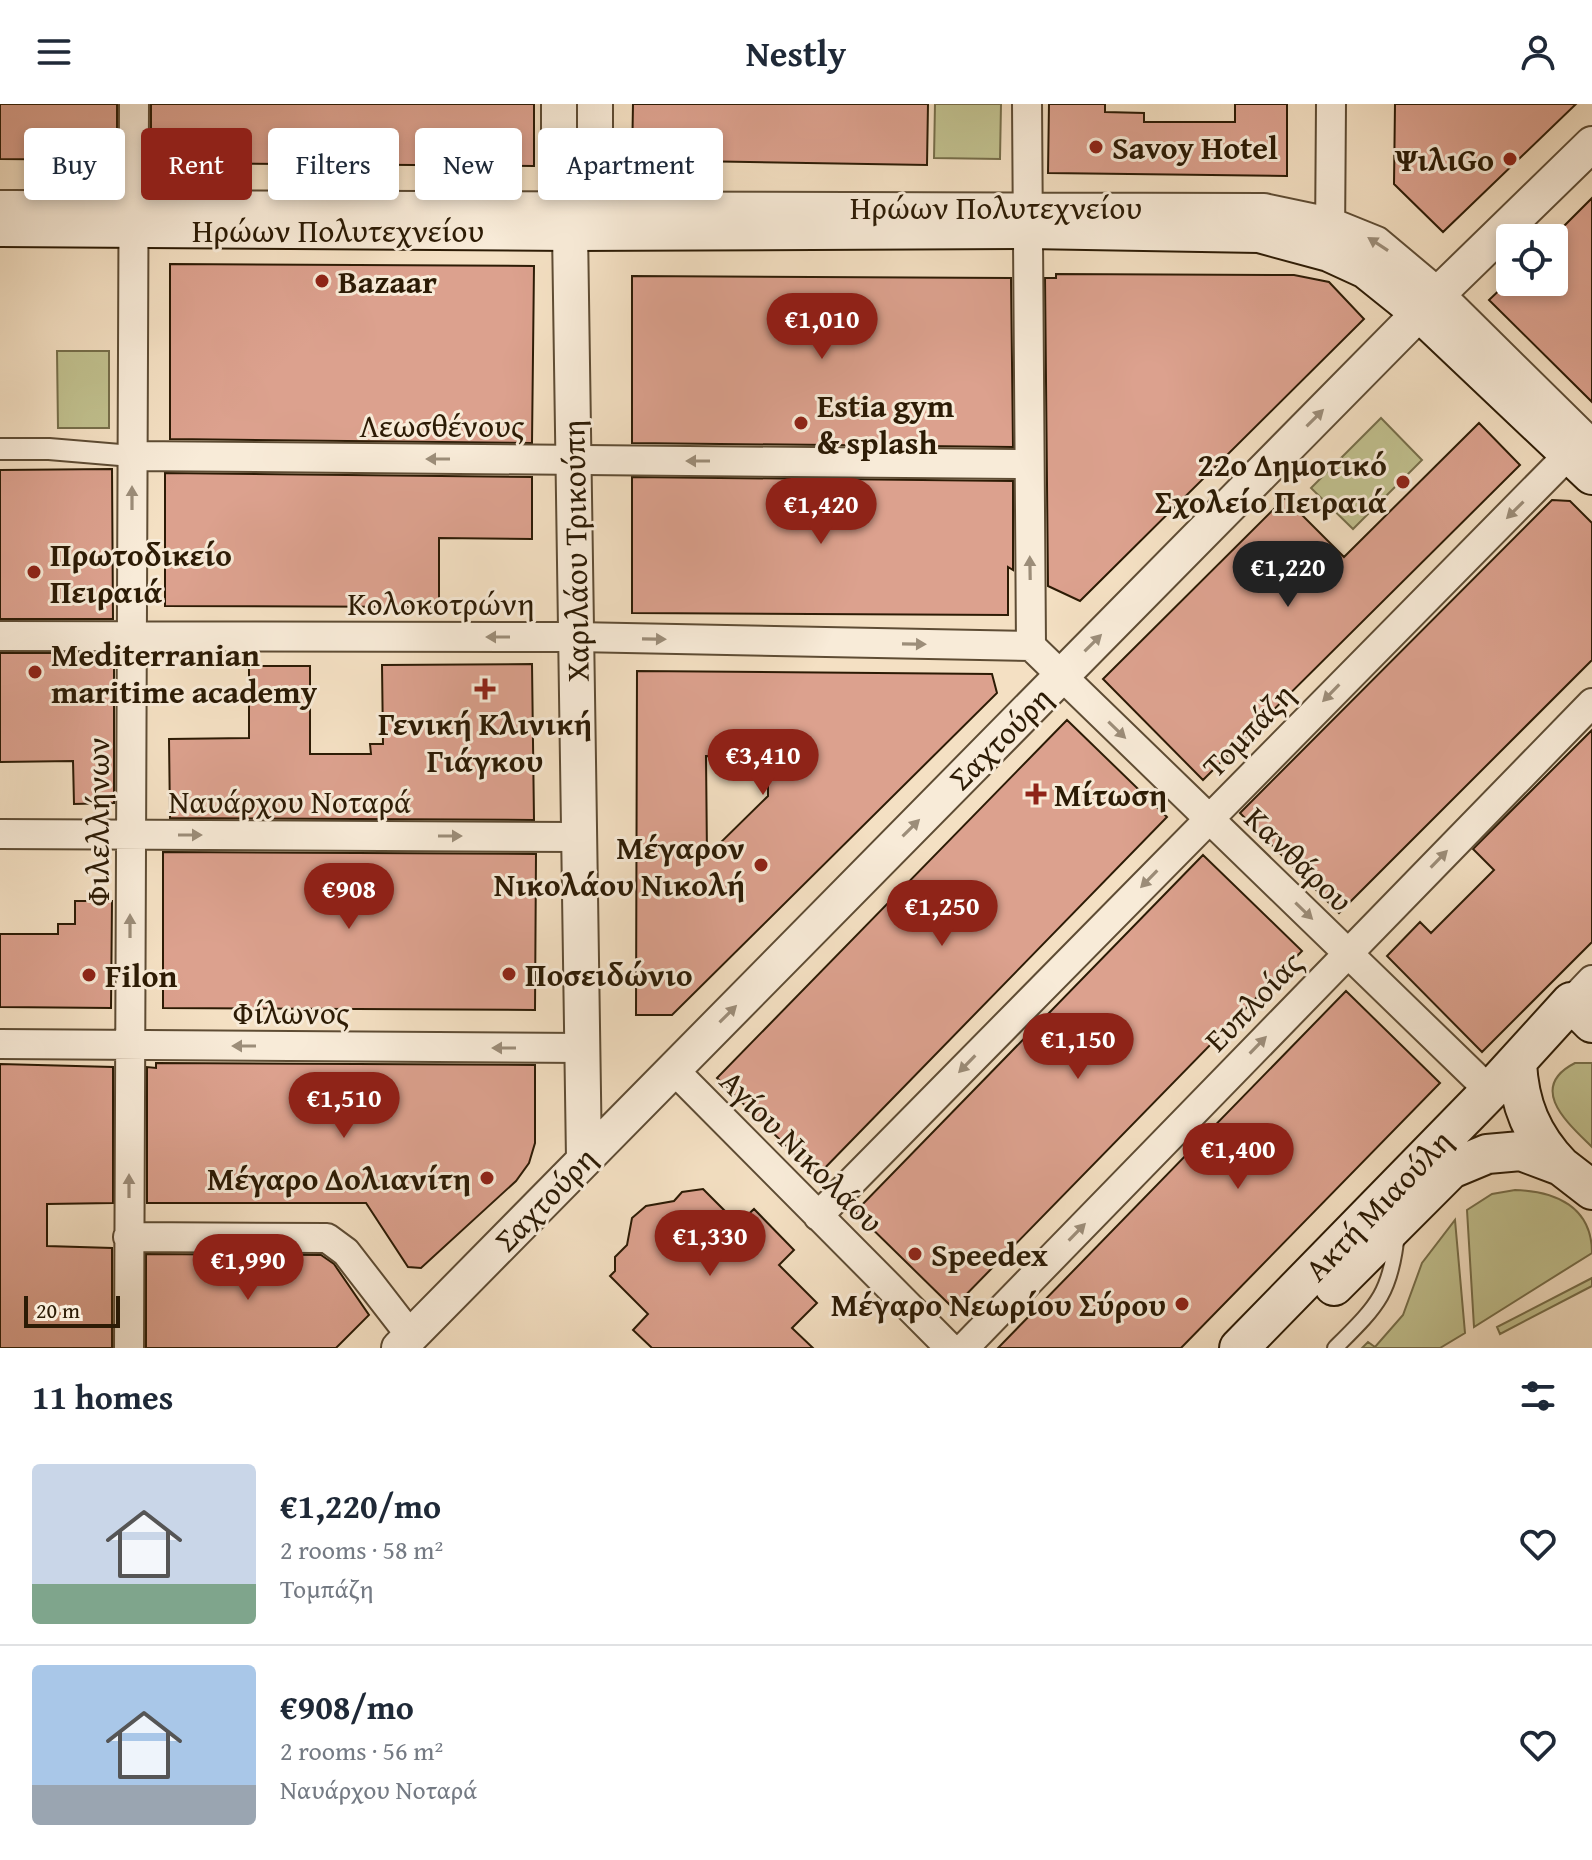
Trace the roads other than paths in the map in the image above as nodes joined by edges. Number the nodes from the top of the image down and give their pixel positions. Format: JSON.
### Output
{"nodes":[{"id":1,"x":134,"y":104,"type":"edge"},
{"id":2,"x":559,"y":104,"type":"edge"},
{"id":3,"x":595,"y":104,"type":"edge"},
{"id":4,"x":1027,"y":104,"type":"edge"},
{"id":5,"x":1331,"y":104,"type":"edge"},
{"id":6,"x":1592,"y":144,"type":"edge"},
{"id":7,"x":0,"y":205,"type":"edge"},
{"id":8,"x":571,"y":215,"type":"junction"},
{"id":9,"x":1028,"y":217,"type":"junction"},
{"id":10,"x":134,"y":218,"type":"junction"},
{"id":11,"x":0,"y":227,"type":"edge"},
{"id":12,"x":1330,"y":237,"type":"junction"},
{"id":13,"x":1430,"y":303,"type":"junction"},
{"id":14,"x":1586,"y":448,"type":"edge"},
{"id":15,"x":0,"y":449,"type":"edge"},
{"id":16,"x":132,"y":456,"type":"junction"},
{"id":17,"x":574,"y":460,"type":"junction"},
{"id":18,"x":1028,"y":464,"type":"junction"},
{"id":19,"x":0,"y":636,"type":"edge"},
{"id":20,"x":132,"y":636,"type":"junction"},
{"id":21,"x":576,"y":637,"type":"junction"},
{"id":22,"x":1031,"y":646,"type":"junction"},
{"id":23,"x":1061,"y":676,"type":"junction"},
{"id":24,"x":1592,"y":703,"type":"edge"},
{"id":25,"x":1208,"y":818,"type":"junction"},
{"id":26,"x":0,"y":834,"type":"edge"},
{"id":27,"x":131,"y":835,"type":"junction"},
{"id":28,"x":579,"y":837,"type":"junction"},
{"id":29,"x":1347,"y":953,"type":"junction"},
{"id":30,"x":1585,"y":1002,"type":"edge"},
{"id":31,"x":0,"y":1044,"type":"edge"},
{"id":32,"x":130,"y":1045,"type":"junction"},
{"id":33,"x":582,"y":1048,"type":"junction"},
{"id":34,"x":1517,"y":1063,"type":"junction"},
{"id":35,"x":673,"y":1069,"type":"junction"},
{"id":36,"x":1490,"y":1091,"type":"junction"},
{"id":37,"x":584,"y":1159,"type":"junction"},
{"id":38,"x":1561,"y":1166,"type":"junction"},
{"id":39,"x":1592,"y":1190,"type":"edge"},
{"id":40,"x":818,"y":1216,"type":"junction"},
{"id":41,"x":1398,"y":1222,"type":"junction"},
{"id":42,"x":128,"y":1237,"type":"junction"},
{"id":43,"x":408,"y":1344,"type":"edge"},
{"id":44,"x":129,"y":1348,"type":"edge"},
{"id":45,"x":950,"y":1348,"type":"edge"},
{"id":46,"x":964,"y":1348,"type":"edge"},
{"id":47,"x":1239,"y":1348,"type":"edge"},
{"id":48,"x":1271,"y":1348,"type":"edge"},
{"id":49,"x":1335,"y":1348,"type":"edge"}],
"edges":[{"from":1,"to":10,"type":"street","name":"Φιλελλήνων"},
{"from":2,"to":8,"type":"street","name":"Χαριλάου Τρικούπη"},
{"from":3,"to":8,"type":"street","name":"Χαριλάου Τρικούπη"},
{"from":4,"to":9,"type":"street"},
{"from":5,"to":12,"type":"street"},
{"from":6,"to":13,"type":"street","name":"Σαχτούρη"},
{"from":7,"to":10,"type":"street","name":"Ηρώων Πολυτεχνείου"},
{"from":8,"to":9,"type":"main road","name":"Ηρώων Πολυτεχνείου"},
{"from":8,"to":10,"type":"main road","name":"Ηρώων Πολυτεχνείου"},
{"from":8,"to":17,"type":"street","name":"Χαριλάου Τρικούπη"},
{"from":9,"to":12,"type":"main road","name":"Ηρώων Πολυτεχνείου"},
{"from":9,"to":18,"type":"street"},
{"from":10,"to":11,"type":"main road","name":"Ηρώων Πολυτεχνείου"},
{"from":10,"to":16,"type":"street","name":"Φιλελλήνων"},
{"from":12,"to":13,"type":"main road","name":"Ηρώων Πολυτεχνείου"},
{"from":13,"to":14,"type":"main road","name":"Ηρώων Πολυτεχνείου"},
{"from":23,"to":13,"type":"street","name":"Σαχτούρη","one_way":true},
{"from":14,"to":25,"type":"street","name":"Τομπάζη","one_way":true},
{"from":15,"to":16,"type":"street","name":"Λεωσθένους"},
{"from":17,"to":16,"type":"street","name":"Λεωσθένους","one_way":true},
{"from":20,"to":16,"type":"street","name":"Φιλελλήνων","one_way":true},
{"from":18,"to":17,"type":"street","name":"Λεωσθένους","one_way":true},
{"from":17,"to":21,"type":"street","name":"Χαριλάου Τρικούπη"},
{"from":22,"to":18,"type":"street","one_way":true},
{"from":19,"to":20,"type":"street","name":"Κολοκοτρώνη"},
{"from":21,"to":20,"type":"street","name":"Κολοκοτρώνη","one_way":true},
{"from":20,"to":27,"type":"street","name":"Φιλελλήνων"},
{"from":21,"to":22,"type":"street","name":"Κολοκοτρώνη","one_way":true},
{"from":21,"to":28,"type":"street","name":"Χαριλάου Τρικούπη"},
{"from":22,"to":23,"type":"street"},
{"from":23,"to":25,"type":"street","name":"Κανθάρου","one_way":true},
{"from":35,"to":23,"type":"street","name":"Σαχτούρη","one_way":true},
{"from":29,"to":24,"type":"street","name":"Ευπλοίας","one_way":true},
{"from":25,"to":29,"type":"street","name":"Κανθάρου","one_way":true},
{"from":25,"to":40,"type":"street","name":"Τομπάζη","one_way":true},
{"from":26,"to":27,"type":"street","name":"Ναυάρχου Νοταρά"},
{"from":27,"to":28,"type":"street","name":"Ναυάρχου Νοταρά","one_way":true},
{"from":32,"to":27,"type":"street","name":"Φιλελλήνων","one_way":true},
{"from":28,"to":33,"type":"street","name":"Χαριλάου Τρικούπη"},
{"from":29,"to":36,"type":"street","name":"Κανθάρου"},
{"from":46,"to":29,"type":"street","name":"Ευπλοίας","one_way":true},
{"from":30,"to":34,"type":"main road","name":"Ακτή Μιαούλη"},
{"from":31,"to":32,"type":"street","name":"Φίλωνος"},
{"from":33,"to":32,"type":"street","name":"Φίλωνος","one_way":true},
{"from":42,"to":32,"type":"street","name":"Φιλελλήνων","one_way":true},
{"from":33,"to":37,"type":"street","name":"Χαριλάου Τρικούπη"},
{"from":34,"to":36,"type":"main road","name":"Ακτή Μιαούλη"},
{"from":34,"to":38,"type":"main road","name":"Ακτή Μιαούλη"},
{"from":35,"to":37,"type":"street","name":"Σαχτούρη"},
{"from":35,"to":40,"type":"street","name":"Αγίου Νικολάου"},
{"from":36,"to":47,"type":"main road","name":"Ακτή Μιαούλη"},
{"from":37,"to":43,"type":"street","name":"Σαχτούρη"},
{"from":38,"to":39,"type":"main road","name":"Ακτή Μιαούλη"},
{"from":38,"to":41,"type":"main road","name":"Ακτή Μιαούλη"},
{"from":40,"to":45,"type":"street","name":"Αγίου Νικολάου"},
{"from":41,"to":48,"type":"main road","name":"Ακτή Μιαούλη"},
{"from":41,"to":49,"type":"lane"},
{"from":42,"to":43,"type":"street"},
{"from":42,"to":44,"type":"street","name":"Φιλελλήνων"}]}
